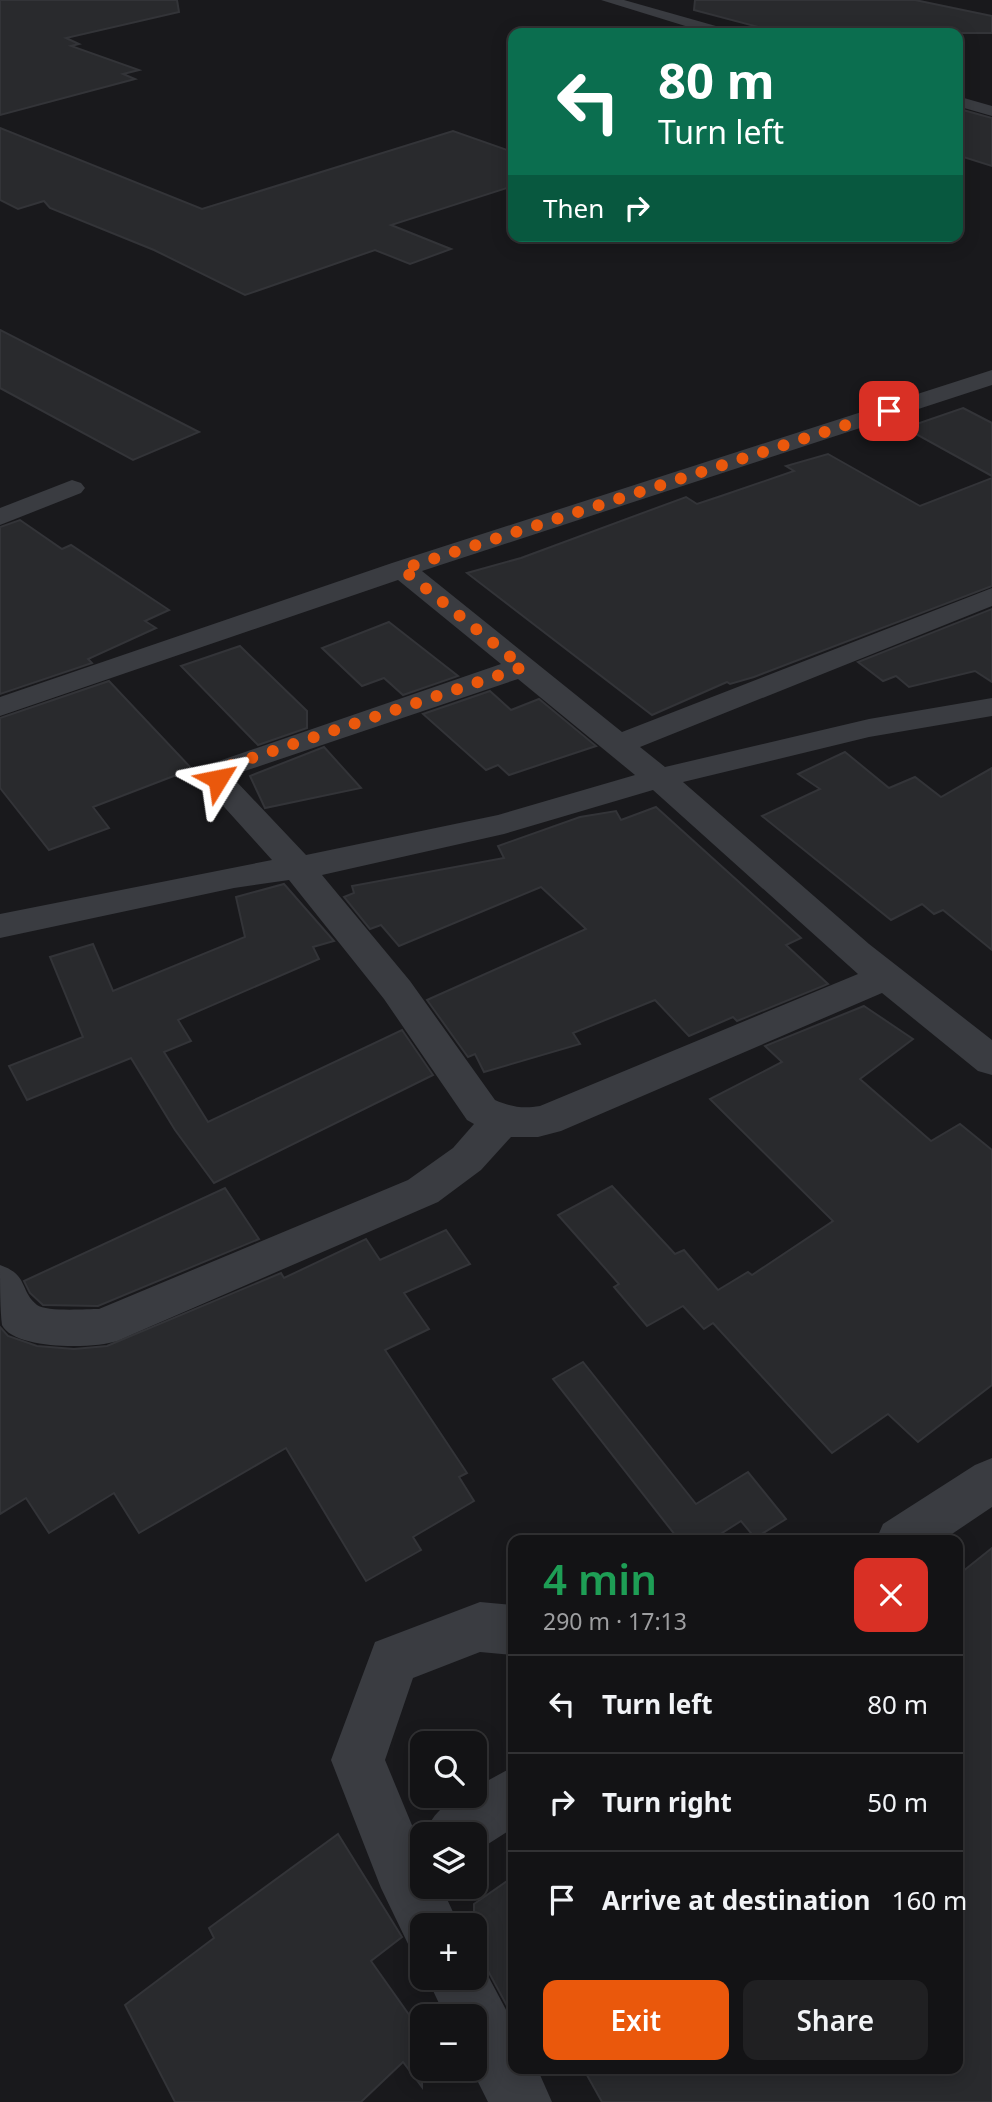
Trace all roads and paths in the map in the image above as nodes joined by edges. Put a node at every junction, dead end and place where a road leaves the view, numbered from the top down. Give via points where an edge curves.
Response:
1 (608, 0) edge
2 (706, 28) edge
3 (963, 103) edge
4 (992, 111) edge
5 (992, 377) edge
6 (72, 488) dead end
7 (0, 517) edge
8 (402, 569) junction
9 (992, 596) edge
10 (523, 667) junction
11 (0, 707) edge
12 (992, 707) edge
13 (618, 745) junction
14 (659, 778) junction
15 (298, 868) junction
16 (0, 926) edge
17 (888, 977) junction
18 (992, 1061) edge
19 (501, 1121) junction
20 (0, 1283) edge
21 (992, 1480) edge
22 (909, 1535) edge
23 (508, 1630) edge
24 (508, 1798) edge
25 (471, 1822) edge
26 (410, 1860) edge
27 (463, 1990) edge
28 (521, 2102) edge

1 - 2 street
3 - 4 street
5 - 8 street
6 - 7 street
8 - 10 street
8 - 11 street
9 - 13 street
10 - 13 street
10 - 15 street via 220,771 223,788
12 - 14 street via 869,727
13 - 14 street
14 - 15 street via 504,824
14 - 17 street
15 - 16 street
15 - 19 street via 397,990 481,1110
17 - 18 street
17 - 19 street via 547,1120 525,1125
19 - 20 street via 467,1159 423,1191 102,1328 45,1327 21,1318
21 - 22 street
23 - 26 street via 480,1627 393,1660 358,1760
24 - 25 street
27 - 28 street

